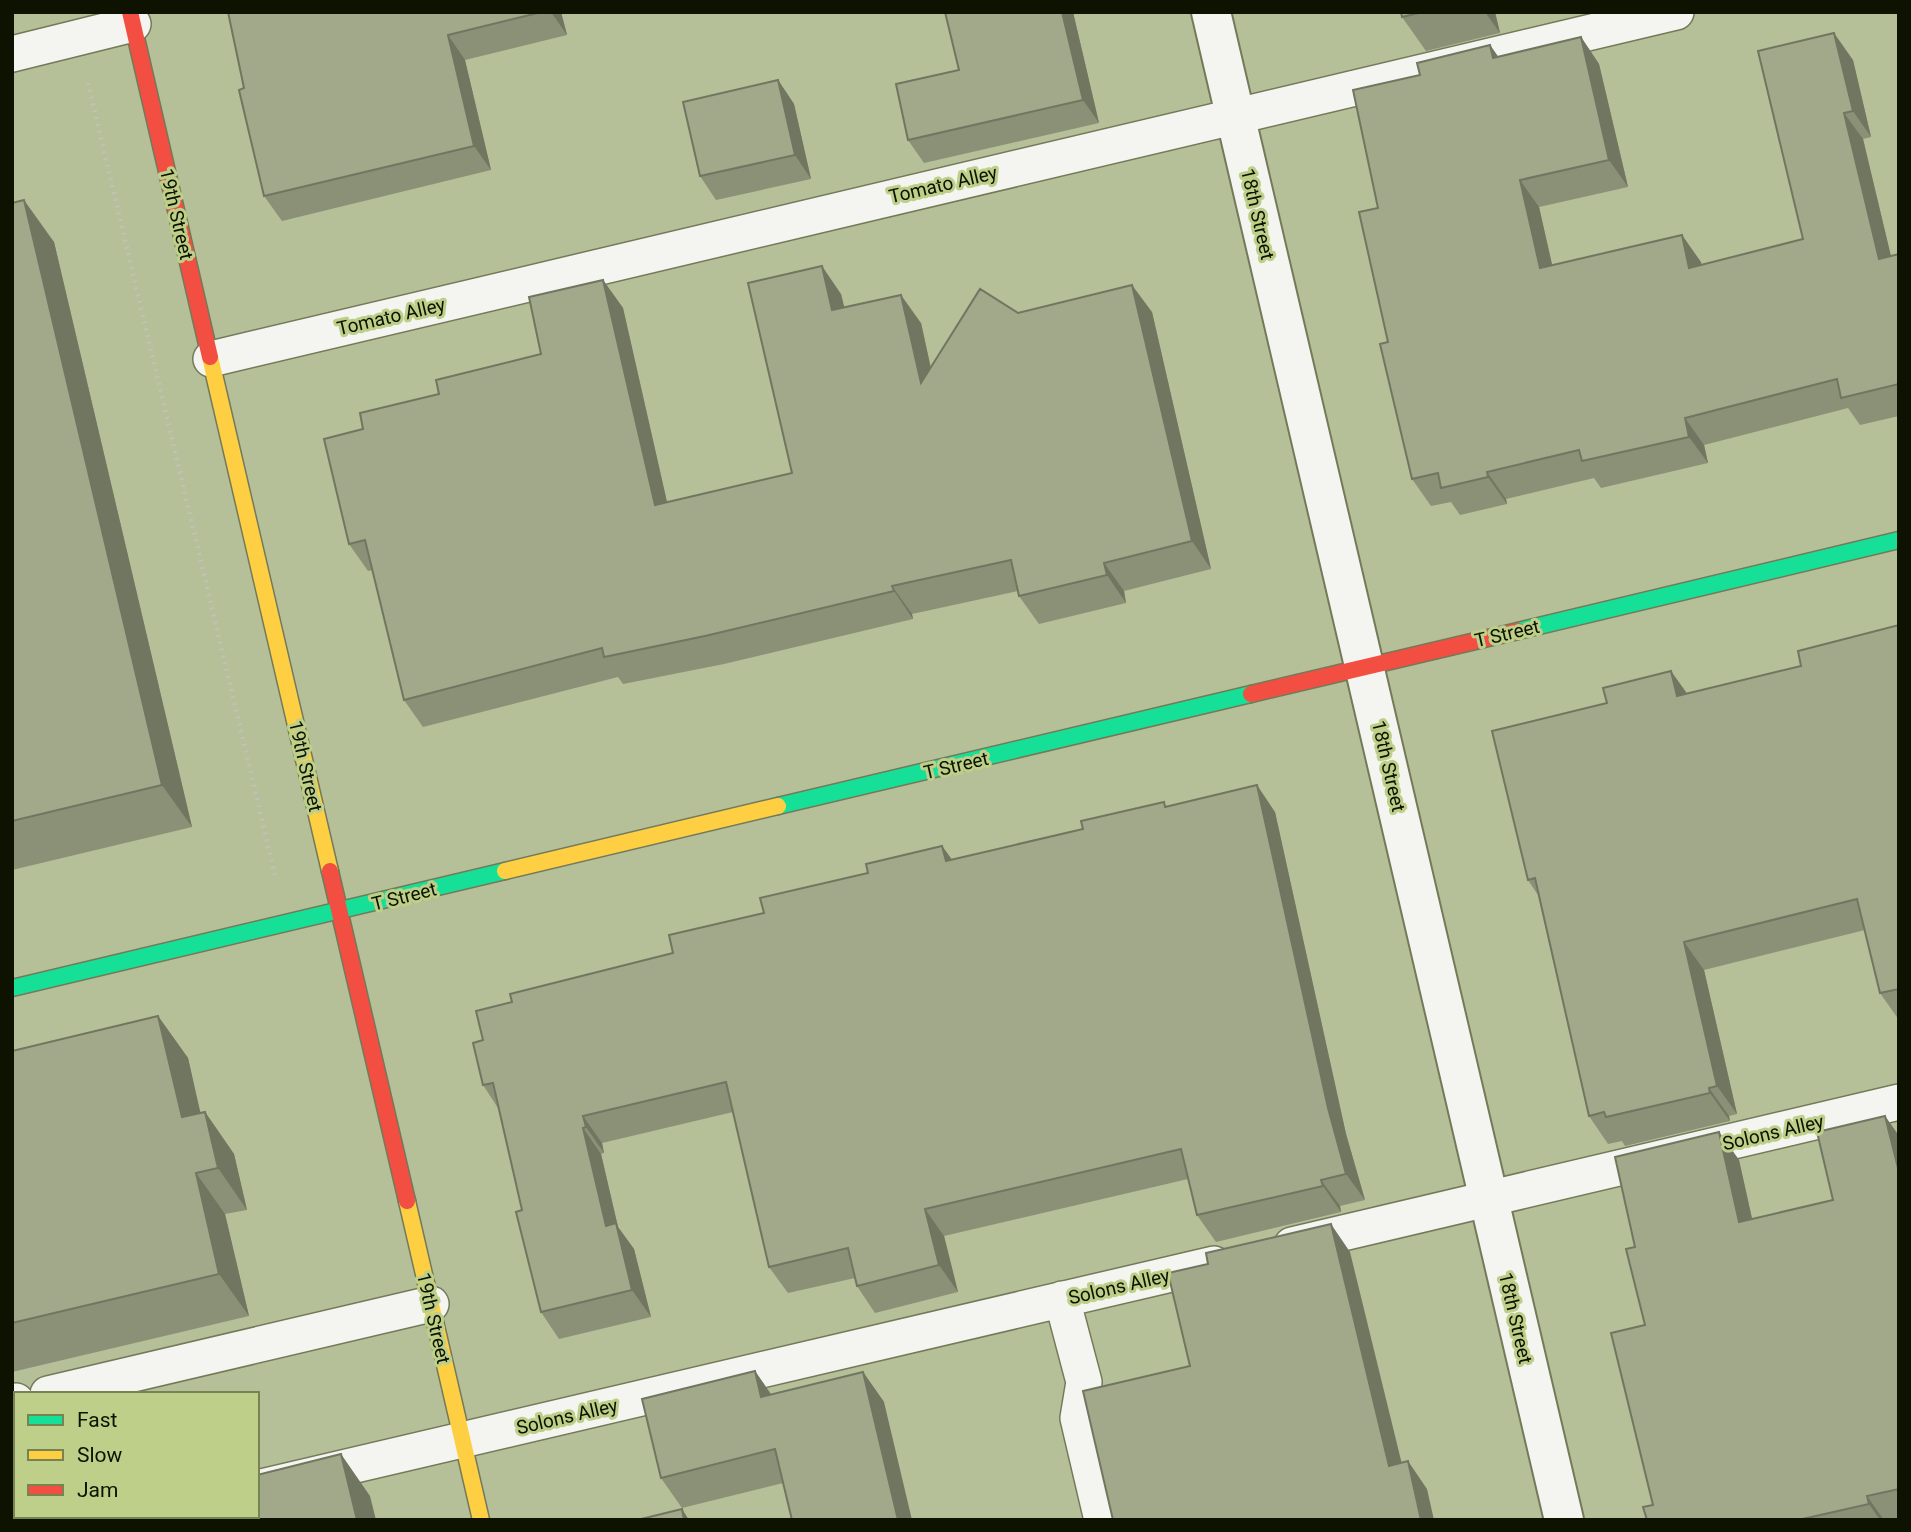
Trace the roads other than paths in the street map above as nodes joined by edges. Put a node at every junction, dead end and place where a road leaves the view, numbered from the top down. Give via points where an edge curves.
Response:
1 (1211, 12) edge
2 (1676, 12) edge
3 (131, 18) edge
4 (12, 54) edge
5 (1235, 114) junction
6 (211, 359) junction
7 (1899, 540) edge
8 (1364, 667) junction
9 (341, 911) junction
10 (12, 988) edge
11 (1899, 1102) edge
12 (1488, 1199) junction
13 (1062, 1299) junction
14 (431, 1304) junction
15 (57, 1392) edge
16 (462, 1441) junction
17 (259, 1489) edge
18 (481, 1520) edge
19 (1102, 1520) edge
20 (1564, 1520) edge

1 - 5 street, 18th Street
2 - 5 lane, Tomato Alley
3 - 4 lane via 78,38
3 - 6 street, 19th Street
5 - 6 lane, Tomato Alley
5 - 8 street, 18th Street
6 - 9 street, 19th Street
7 - 8 street, T Street
8 - 9 street, T Street
8 - 12 street, 18th Street
9 - 10 street, T Street
9 - 14 street, 19th Street
11 - 12 lane, Solons Alley
12 - 13 lane, Solons Alley
12 - 20 street, 18th Street
13 - 16 lane, Solons Alley
13 - 19 lane via 1084,1382 1078,1418
14 - 15 lane
14 - 16 street, 19th Street
16 - 17 lane, Solons Alley
16 - 18 street, 19th Street

